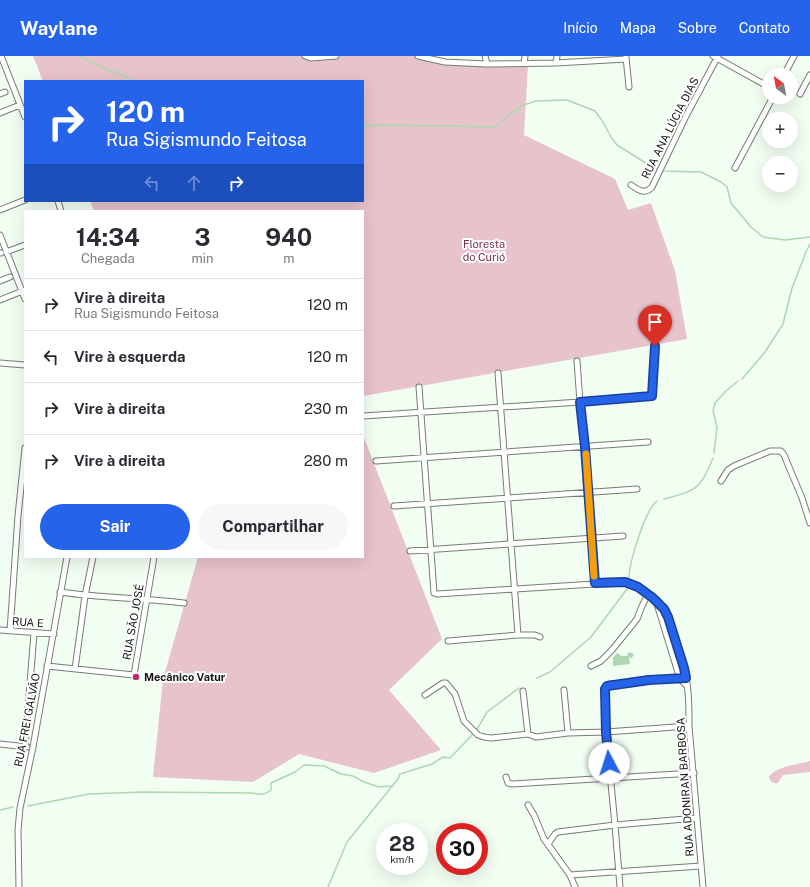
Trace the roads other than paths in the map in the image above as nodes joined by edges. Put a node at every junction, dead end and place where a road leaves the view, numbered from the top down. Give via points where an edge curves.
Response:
1 (1, 56) edge
2 (305, 56) edge
3 (336, 56) edge
4 (418, 56) edge
5 (485, 56) edge
6 (525, 56) edge
7 (557, 56) edge
8 (794, 56) edge
9 (626, 57) edge
10 (716, 57) edge
11 (592, 58) edge
12 (487, 64) junction
13 (524, 64) junction
14 (556, 64) junction
15 (788, 68) edge
16 (810, 75) edge
17 (762, 83) edge
18 (629, 87) dead end
19 (800, 94) dead end
20 (769, 104) edge
21 (20, 105) junction
22 (0, 113) edge
23 (24, 115) edge
24 (735, 168) dead end
25 (631, 185) dead end
26 (24, 200) edge
27 (0, 210) edge
28 (0, 235) edge
29 (24, 244) edge
30 (2, 252) edge
31 (10, 277) dead end
32 (0, 281) edge
33 (23, 291) edge
34 (0, 300) edge
35 (655, 346) dead end
36 (577, 361) dead end
37 (0, 363) edge
38 (24, 365) edge
39 (498, 373) dead end
40 (419, 387) dead end
41 (580, 402) junction
42 (500, 407) junction
43 (421, 412) junction
44 (364, 416) edge
45 (648, 442) dead end
46 (585, 447) junction
47 (504, 452) junction
48 (24, 458) edge
49 (424, 458) junction
50 (376, 461) dead end
51 (721, 481) dead end
52 (636, 489) dead end
53 (588, 492) junction
54 (507, 498) junction
55 (427, 504) junction
56 (394, 506) dead end
57 (18, 516) junction
58 (24, 517) edge
59 (810, 523) edge
60 (623, 536) dead end
61 (592, 538) junction
62 (511, 544) junction
63 (430, 550) junction
64 (410, 551) dead end
65 (67, 558) edge
66 (93, 558) edge
67 (154, 558) edge
68 (595, 583) junction
69 (515, 590) junction
70 (60, 592) junction
71 (648, 594) junction
72 (85, 596) junction
73 (148, 599) junction
74 (184, 603) dead end
75 (657, 603) junction
76 (0, 630) edge
77 (10, 631) junction
78 (34, 632) junction
79 (54, 634) junction
80 (518, 635) junction
81 (540, 637) dead end
82 (448, 641) dead end
83 (47, 666) junction
84 (591, 666) dead end
85 (75, 668) junction
86 (686, 678) junction
87 (680, 679) junction
88 (687, 686) junction
89 (564, 690) dead end
90 (523, 691) dead end
91 (425, 695) dead end
92 (689, 726) junction
93 (606, 732) junction
94 (568, 733) junction
95 (528, 734) junction
96 (0, 744) edge
97 (25, 746) junction
98 (33, 747) junction
99 (694, 773) junction
100 (506, 777) dead end
101 (610, 779) junction
102 (528, 805) dead end
103 (697, 818) junction
104 (616, 825) junction
105 (548, 844) junction
106 (701, 866) junction
107 (619, 872) junction
108 (570, 875) junction
109 (19, 887) edge
110 (575, 887) edge
111 (620, 887) edge
112 (703, 887) edge

1 - 21 street
2 - 3 street
4 - 12 street via 445,62
5 - 12 street
6 - 13 street
7 - 14 street
8 - 15 street
9 - 11 street
9 - 18 street
10 - 17 street
10 - 25 street, RUA ANA LÚCIA DIAS via 652,187 642,192
11 - 14 street
12 - 13 street
13 - 14 street
16 - 19 street
20 - 24 street
21 - 22 street
21 - 23 street
26 - 27 street
28 - 30 street
29 - 30 street
30 - 33 street
31 - 32 street
33 - 34 street
35 - 41 street via 652,396
36 - 41 street
37 - 38 street
39 - 42 street
40 - 43 street
41 - 42 street
41 - 46 street
42 - 43 street
42 - 47 street
43 - 44 street
43 - 49 street
45 - 46 street
46 - 47 street
46 - 53 street
47 - 49 street
47 - 54 street
48 - 57 street
49 - 50 street
49 - 55 street
51 - 59 street via 734,466 770,451 780,451 802,498
52 - 53 street
53 - 54 street
53 - 61 street
54 - 55 street
54 - 62 street
55 - 56 street
55 - 63 street
57 - 58 street
57 - 77 street
60 - 61 street
61 - 62 street
61 - 68 street
62 - 63 street
62 - 69 street
63 - 64 street
63 - 69 street, RUA ADONIRAN BARBOSA via 435,594
65 - 70 street, RUA FREI GALVÃO
66 - 72 street
67 - 73 street, RUA SÃO JOSÉ
68 - 69 street, RUA ADONIRAN BARBOSA
68 - 71 street, RUA ADONIRAN BARBOSA via 630,583
69 - 80 street
70 - 72 street
70 - 79 street, RUA FREI GALVÃO
71 - 75 street, RUA ADONIRAN BARBOSA
71 - 84 street via 637,619 612,650 601,661
72 - 73 street
72 - 85 street
73 - 74 street
73 - 85 street, RUA SÃO JOSÉ via 134,675
75 - 86 street, RUA ADONIRAN BARBOSA via 668,617
75 - 87 street
76 - 77 street, RUA E
77 - 78 street, RUA E
78 - 79 street, RUA E
78 - 97 street
79 - 83 street, RUA FREI GALVÃO
80 - 81 street
80 - 82 street
83 - 85 street, RUA SÃO JOSÉ
83 - 98 street, RUA FREI GALVÃO
86 - 87 street
86 - 88 street, RUA ADONIRAN BARBOSA
87 - 88 street
87 - 93 street via 607,686
88 - 92 street, RUA ADONIRAN BARBOSA
89 - 94 street
90 - 95 street
91 - 95 street via 446,683 454,691 464,721 481,737
92 - 93 street
92 - 99 street, RUA ADONIRAN BARBOSA
93 - 94 street
93 - 101 street
94 - 95 street via 536,736
96 - 97 street
97 - 98 street
98 - 109 street, RUA FREI GALVÃO via 20,808
99 - 101 street
99 - 103 street, RUA ADONIRAN BARBOSA
100 - 101 street via 508,783 512,784
101 - 104 street
102 - 105 street
103 - 104 street
103 - 106 street, RUA ADONIRAN BARBOSA
104 - 105 street via 558,832
104 - 107 street
105 - 108 street
106 - 107 street
106 - 112 street, RUA ADONIRAN BARBOSA
107 - 108 street
107 - 111 street
108 - 110 street

